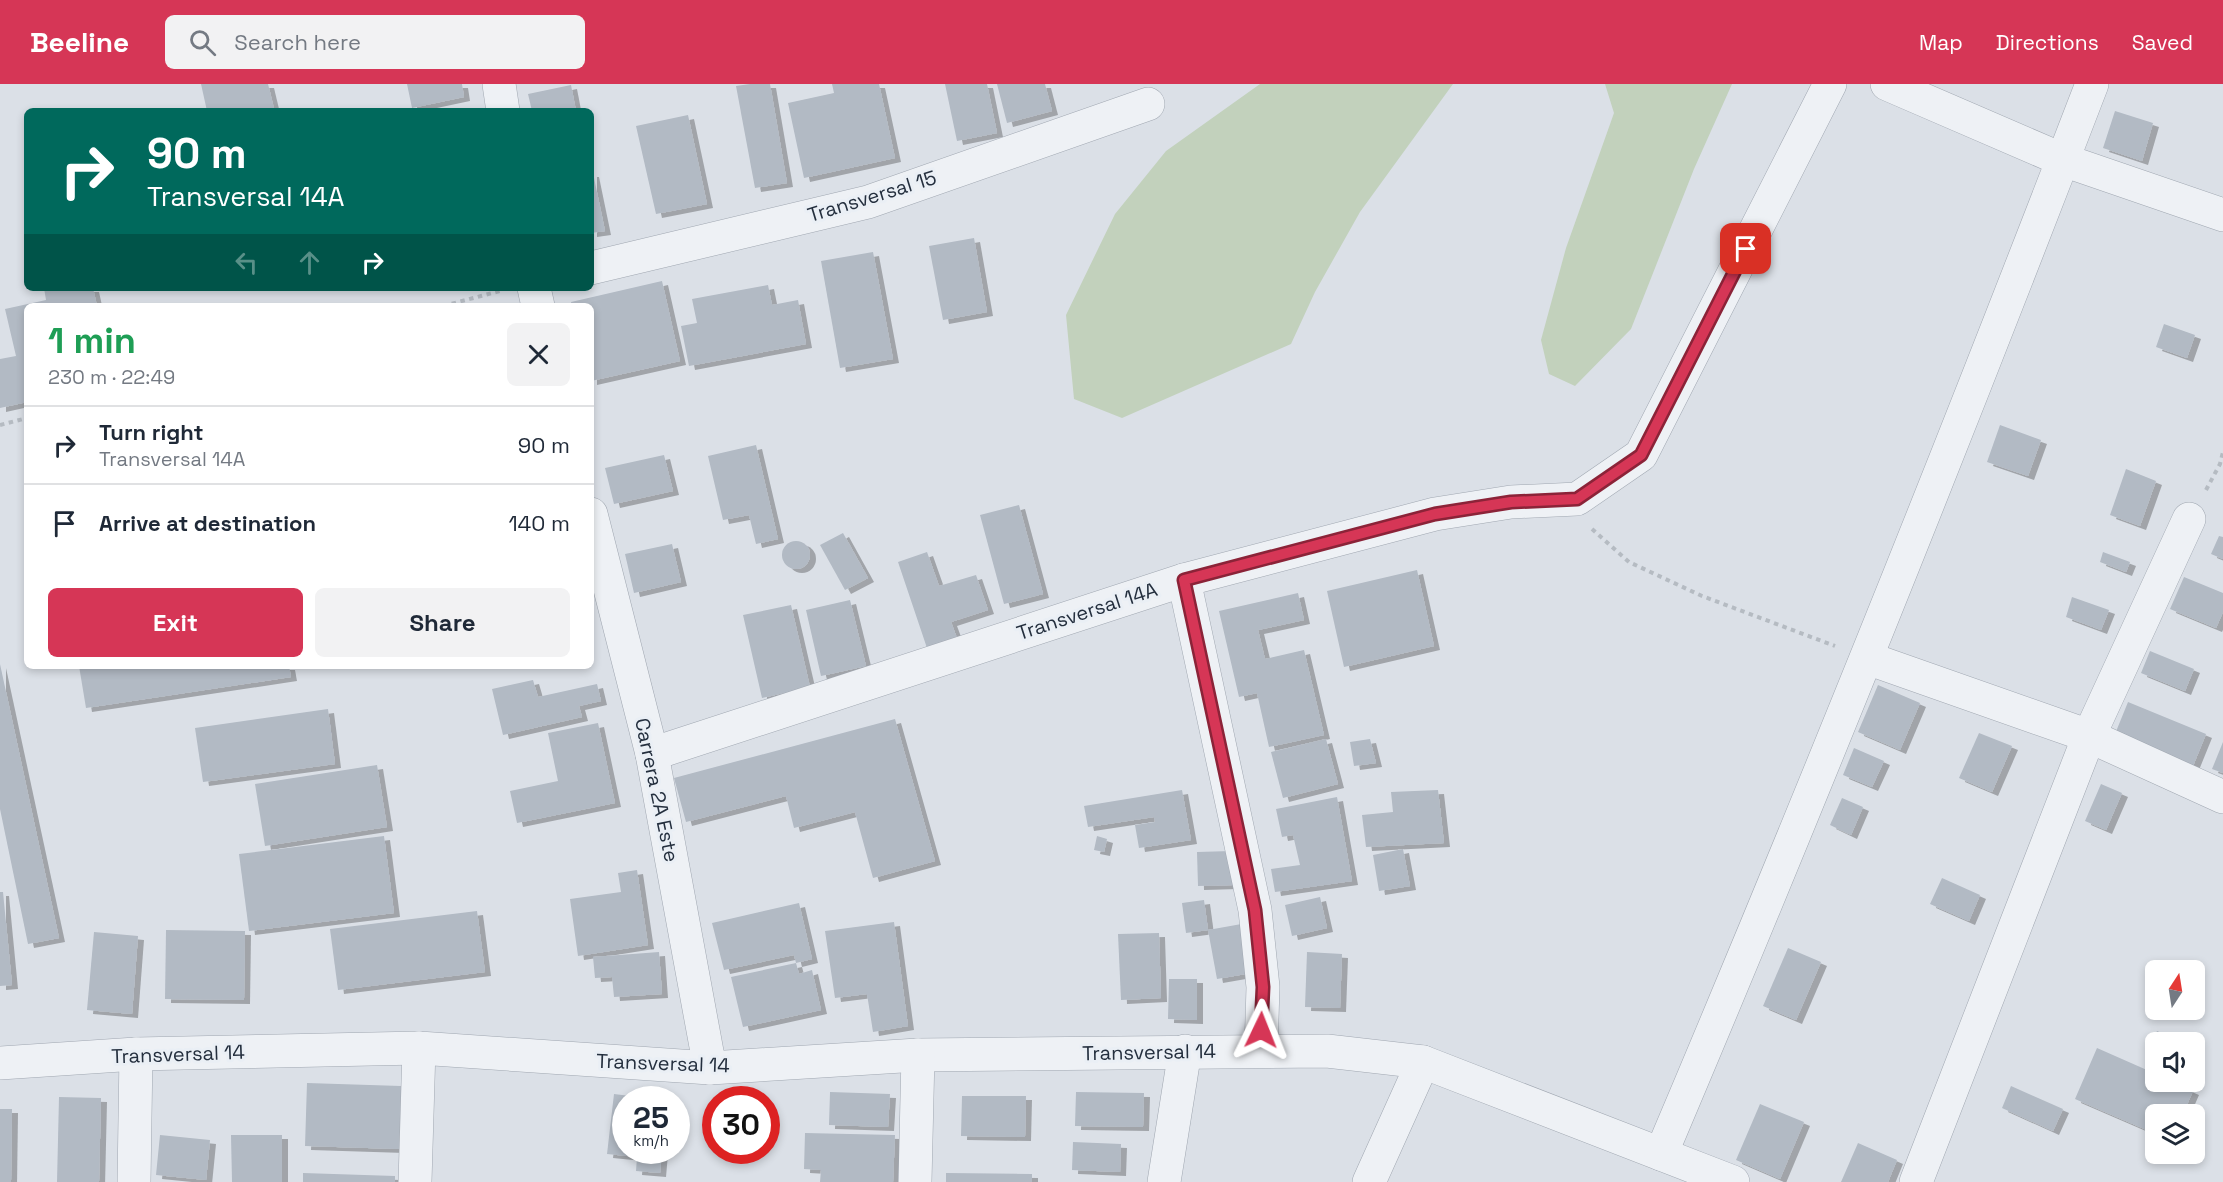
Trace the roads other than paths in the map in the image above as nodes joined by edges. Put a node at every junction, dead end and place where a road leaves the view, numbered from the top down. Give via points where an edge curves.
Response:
1 (498, 84) edge
2 (1830, 84) edge
3 (1887, 84) edge
4 (2092, 84) edge
5 (1148, 104) dead end
6 (502, 108) edge
7 (2063, 160) junction
8 (2223, 215) edge
9 (594, 267) edge
10 (2189, 519) road end
11 (594, 526) edge
12 (1184, 580) junction
13 (1867, 658) junction
14 (2089, 736) junction
15 (652, 754) junction
16 (2223, 797) edge
17 (418, 1048) junction
18 (1185, 1051) junction
19 (1261, 1051) junction
20 (136, 1054) junction
21 (918, 1055) junction
22 (1423, 1062) junction
23 (0, 1064) edge
24 (710, 1068) junction
25 (1661, 1154) junction
26 (134, 1182) edge
27 (415, 1182) edge
28 (915, 1182) edge
29 (1164, 1182) edge
30 (1370, 1182) edge
31 (1733, 1182) edge
32 (1916, 1182) edge

1 - 6 street
2 - 12 street, Transversal 14A via 1641,455 1577,499 1511,502 1435,514
3 - 7 street
4 - 7 street
5 - 9 street, Transversal 15 via 868,202
7 - 8 street
7 - 13 street
10 - 14 street
11 - 15 street, Carrera 2A Este
12 - 15 street, Transversal 14A
12 - 19 street via 1255,910 1263,987
13 - 14 street
13 - 25 street
14 - 16 street
14 - 32 street
15 - 24 street, Carrera 2A Este
17 - 20 street, Transversal 14
17 - 24 street, Transversal 14
17 - 27 street
18 - 19 street, Transversal 14
18 - 21 street, Transversal 14
18 - 29 street
19 - 22 street, Transversal 14 via 1327,1051
20 - 23 street, Transversal 14
20 - 26 street
21 - 24 street, Transversal 14
21 - 28 street
22 - 25 street, Transversal 14
22 - 30 street
25 - 31 street, Transversal 14

